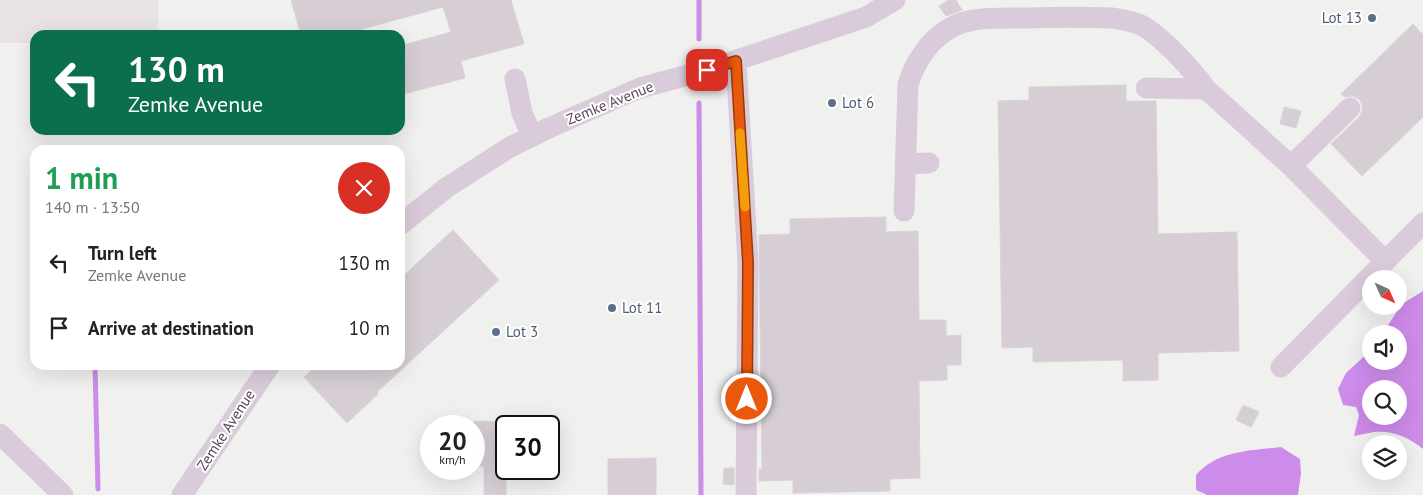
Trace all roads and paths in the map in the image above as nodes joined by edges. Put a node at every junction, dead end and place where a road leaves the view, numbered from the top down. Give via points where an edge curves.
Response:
1 (895, 0) edge
2 (1060, 9) edge
3 (736, 61) junction
4 (515, 79) dead end
5 (1146, 88) dead end
6 (1206, 89) junction
7 (1350, 108) dead end
8 (532, 136) junction
9 (905, 164) junction
10 (929, 164) dead end
11 (1291, 166) junction
12 (904, 211) dead end
13 (405, 221) edge
14 (1423, 223) edge
15 (1385, 261) junction
16 (1281, 367) dead end
17 (267, 370) edge
18 (0, 434) edge
19 (63, 495) edge
20 (182, 495) edge
21 (746, 495) edge

1 - 3 street, Zemke Avenue via 866,17
2 - 6 street via 1142,26 1195,73
2 - 9 street via 975,19 949,29 932,42 920,56 908,84
3 - 8 street, Zemke Avenue via 640,88
3 - 21 street via 748,263
4 - 8 street via 522,113
5 - 6 street
6 - 11 street
7 - 11 street
8 - 13 street, Zemke Avenue via 446,188
9 - 10 street
9 - 12 street
11 - 15 street
14 - 15 street
15 - 16 street
17 - 20 street, Zemke Avenue
18 - 19 street

